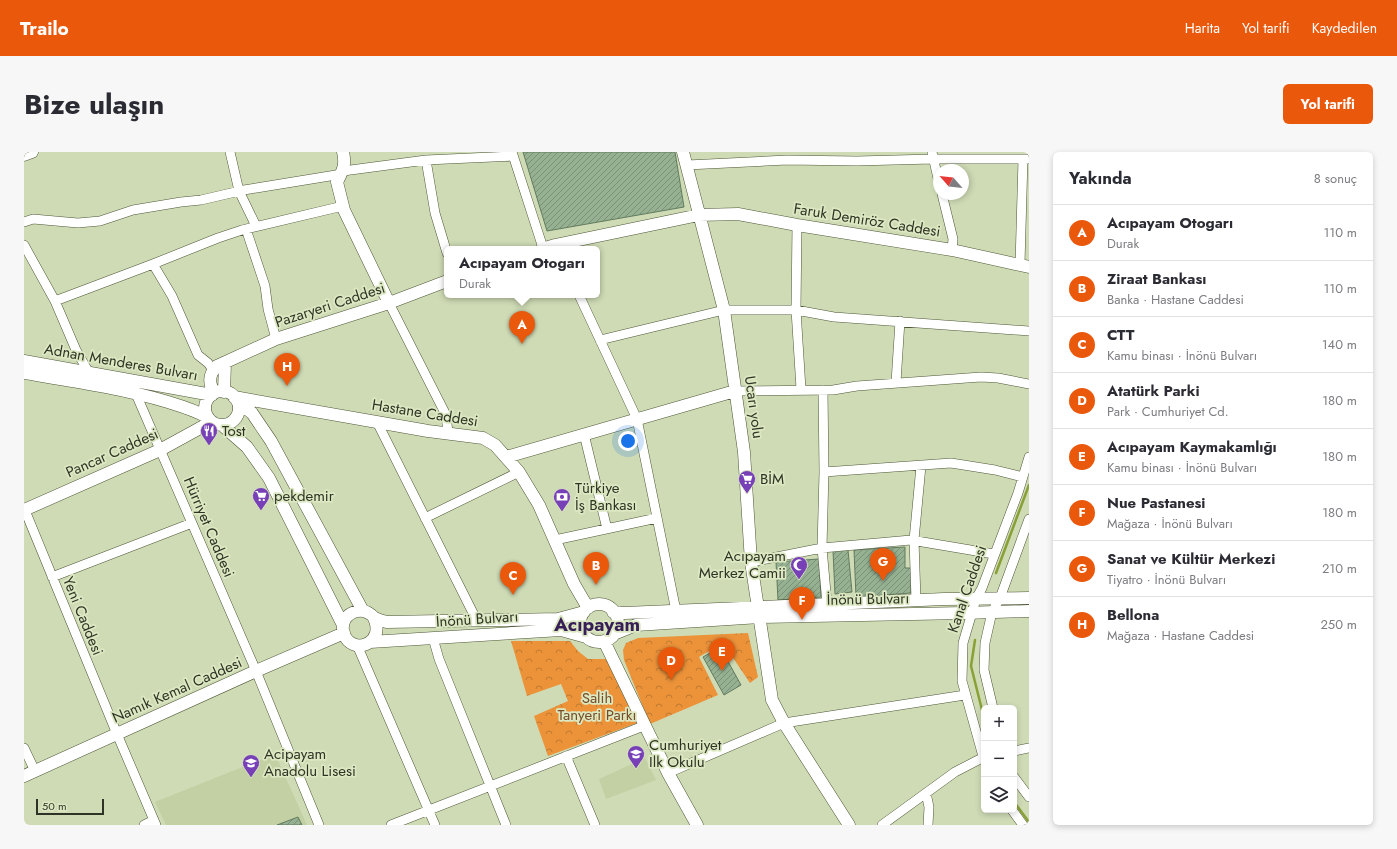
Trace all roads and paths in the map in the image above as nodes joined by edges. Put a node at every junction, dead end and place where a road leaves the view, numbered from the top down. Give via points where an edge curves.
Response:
1 (32, 152) edge
2 (230, 152) edge
3 (343, 152) edge
4 (683, 152) edge
5 (512, 154) edge
6 (24, 155) edge
7 (933, 155) edge
8 (1026, 159) edge
9 (426, 160) junction
10 (687, 165) junction
11 (342, 172) junction
12 (239, 191) junction
13 (943, 200) edge
14 (343, 206) junction
15 (699, 215) junction
16 (24, 222) edge
17 (797, 225) junction
18 (256, 226) junction
19 (246, 229) junction
20 (24, 245) edge
21 (445, 246) edge
22 (541, 246) edge
23 (560, 246) edge
24 (952, 250) junction
25 (153, 264) junction
26 (1025, 266) edge
27 (444, 281) edge
28 (580, 298) edge
29 (55, 301) junction
30 (389, 303) junction
31 (724, 310) junction
32 (796, 310) junction
33 (900, 321) junction
34 (1029, 331) edge
35 (276, 339) junction
36 (600, 340) junction
37 (24, 361) edge
38 (225, 363) junction
39 (213, 370) junction
40 (24, 373) edge
41 (89, 373) junction
42 (896, 382) junction
43 (1029, 384) edge
44 (801, 389) junction
45 (823, 390) junction
46 (735, 391) junction
47 (136, 394) junction
48 (224, 396) junction
49 (637, 419) junction
50 (214, 421) junction
51 (377, 422) junction
52 (448, 433) junction
53 (584, 434) junction
54 (160, 450) junction
55 (506, 457) junction
56 (1029, 457) edge
57 (921, 466) junction
58 (519, 472) junction
59 (824, 472) junction
60 (1023, 477) junction
61 (24, 509) edge
62 (425, 518) junction
63 (657, 518) junction
64 (1029, 519) edge
65 (192, 523) junction
66 (607, 529) junction
67 (555, 540) junction
68 (914, 540) junction
69 (822, 548) junction
70 (994, 554) junction
71 (751, 562) junction
72 (52, 577) junction
73 (1000, 598) junction
74 (1029, 598) edge
75 (976, 599) junction
76 (916, 600) junction
77 (827, 604) junction
78 (586, 610) junction
79 (363, 611) junction
80 (676, 611) junction
81 (1029, 611) edge
82 (613, 612) junction
83 (759, 612) junction
84 (992, 612) junction
85 (972, 613) junction
86 (374, 618) junction
87 (477, 621) junction
88 (343, 629) junction
89 (614, 634) junction
90 (586, 637) junction
91 (433, 638) junction
92 (604, 641) junction
93 (370, 642) junction
94 (357, 645) junction
95 (256, 671) junction
96 (965, 695) junction
97 (992, 705) edge
98 (784, 723) junction
99 (646, 725) junction
100 (117, 734) junction
101 (24, 748) edge
102 (981, 748) edge
103 (1029, 748) edge
104 (1017, 750) edge
105 (566, 756) junction
106 (981, 759) edge
107 (668, 773) junction
108 (29, 774) edge
109 (1017, 781) edge
110 (490, 786) junction
111 (926, 793) junction
112 (1029, 797) edge
113 (430, 810) junction
114 (1014, 813) edge
115 (155, 822) edge
116 (144, 825) edge
117 (318, 825) edge
118 (391, 825) edge
119 (435, 825) edge
120 (506, 825) edge
121 (595, 825) edge
122 (698, 825) edge
123 (849, 825) edge
124 (882, 825) edge
125 (928, 825) edge
126 (1023, 825) edge

1 - 6 street
2 - 12 street
3 - 11 street via 345,161
4 - 10 street, Ucarı yolu
5 - 9 street
5 - 22 street
7 - 8 street
7 - 10 street via 857,161 786,160
8 - 26 street
9 - 11 street
9 - 21 street via 435,213
10 - 15 street, Ucarı yolu
11 - 12 street
11 - 14 street via 338,182
12 - 16 street via 202,200 133,210 100,221 78,223 33,219
12 - 18 street
13 - 24 street via 953,239
14 - 18 street
14 - 30 street
15 - 17 street, Faruk Demiröz Caddesi via 738,214
15 - 23 street
15 - 31 street, Ucarı yolu
17 - 24 street, Faruk Demiröz Caddesi
17 - 32 street
18 - 19 street
19 - 25 street
19 - 35 street via 265,286
20 - 29 street
24 - 26 street, Faruk Demiröz Caddesi
25 - 29 street
25 - 39 street via 172,296 198,355
27 - 30 street, Pazaryeri Caddesi
28 - 36 street
29 - 41 street
30 - 35 street, Pazaryeri Caddesi
30 - 52 street via 446,415
31 - 32 street
31 - 36 street
31 - 46 street, Ucarı yolu
32 - 33 street via 834,317
32 - 44 street
33 - 34 street
33 - 42 street
35 - 38 street, Pazaryeri Caddesi
36 - 49 street
37 - 41 street, Adnan Menderes Bulvarı
38 - 39 street, Pazaryeri Caddesi
38 - 48 street
39 - 48 street via 210,380
40 - 47 street, Adnan Menderes Bulvarı
41 - 48 street, Adnan Menderes Bulvarı
42 - 43 street via 981,377
42 - 45 street
44 - 45 street
44 - 46 street
45 - 59 street
46 - 49 street
46 - 71 street, Ucarı yolu via 744,452
47 - 50 street, Adnan Menderes Bulvarı via 199,412
47 - 54 street, Hürriyet Caddesi
48 - 50 street via 207,401 205,412
48 - 50 street via 238,412 233,421
48 - 51 street, Hastane Caddesi
48 - 79 street via 252,414 271,441
49 - 53 street
49 - 63 street
50 - 54 street, Pancar Caddesi
50 - 88 street, Adnan Menderes Bulvarı via 247,447 269,478
51 - 52 street, Hastane Caddesi
51 - 62 street
52 - 55 street, Hastane Caddesi via 483,438 495,445
53 - 55 street
53 - 66 street
54 - 61 street, Pancar Caddesi
54 - 65 street, Hürriyet Caddesi
55 - 58 street, Hastane Caddesi
56 - 60 street, Kanal Caddesi
57 - 59 street
57 - 60 street via 951,463
57 - 68 street
58 - 62 street
58 - 67 street, Hastane Caddesi via 539,505
59 - 69 street
60 - 70 street, Kanal Caddesi
61 - 72 street, Yeni Caddesi
62 - 87 street
63 - 66 street
63 - 80 street
64 - 73 street
65 - 72 street
65 - 95 street, Hürriyet Caddesi
66 - 67 street
67 - 78 street, Hastane Caddesi
68 - 69 street
68 - 70 street
68 - 76 street
69 - 71 street
69 - 77 street
70 - 75 street, Kanal Caddesi
71 - 83 street, Ucarı yolu
72 - 100 street, Yeni Caddesi
73 - 74 street, İnönü Bulvarı
73 - 75 street, İnönü Bulvarı
73 - 84 street
75 - 76 street, İnönü Bulvarı
75 - 85 street, Kanal Caddesi
76 - 77 street, İnönü Bulvarı
77 - 83 street, İnönü Bulvarı
78 - 82 street via 593,605 604,605
78 - 87 street, İnönü Bulvarı via 558,619
78 - 90 street via 581,617 580,628
79 - 86 street
79 - 88 street via 350,614 345,619
80 - 82 street, İnönü Bulvarı
80 - 83 street, İnönü Bulvarı
81 - 84 street, İnönü Bulvarı
82 - 89 street via 617,622
83 - 85 street, İnönü Bulvarı
83 - 89 street, İnönü Bulvarı via 636,625
83 - 98 street, Ucarı yolu via 772,700
84 - 85 street, İnönü Bulvarı
84 - 97 street via 985,643 984,670
85 - 96 street, Kanal Caddesi via 963,643 962,681
86 - 87 street, İnönü Bulvarı via 386,622
86 - 93 street via 378,631
88 - 94 street via 346,638
88 - 95 street, Namık Kemal Caddesi
89 - 92 street
90 - 91 street, İnönü Bulvarı via 562,630
90 - 92 street via 591,641
91 - 93 street, İnönü Bulvarı
91 - 110 street via 439,660
92 - 99 street
93 - 94 street
94 - 113 street
95 - 100 street, Namık Kemal Caddesi
95 - 117 street, Hürriyet Caddesi
96 - 98 street
96 - 102 street, Kanal Caddesi
98 - 107 street
98 - 123 street, Ucarı yolu
99 - 105 street
99 - 107 street
100 - 108 street, Namık Kemal Caddesi
100 - 115 street, Yeni Caddesi
101 - 108 street
103 - 104 street
105 - 110 street
105 - 121 street
106 - 111 street via 955,772
107 - 122 street
109 - 112 street
110 - 113 street
110 - 120 street
111 - 124 street
111 - 125 street via 929,807
113 - 118 street
113 - 119 street
114 - 126 street
115 - 116 street

